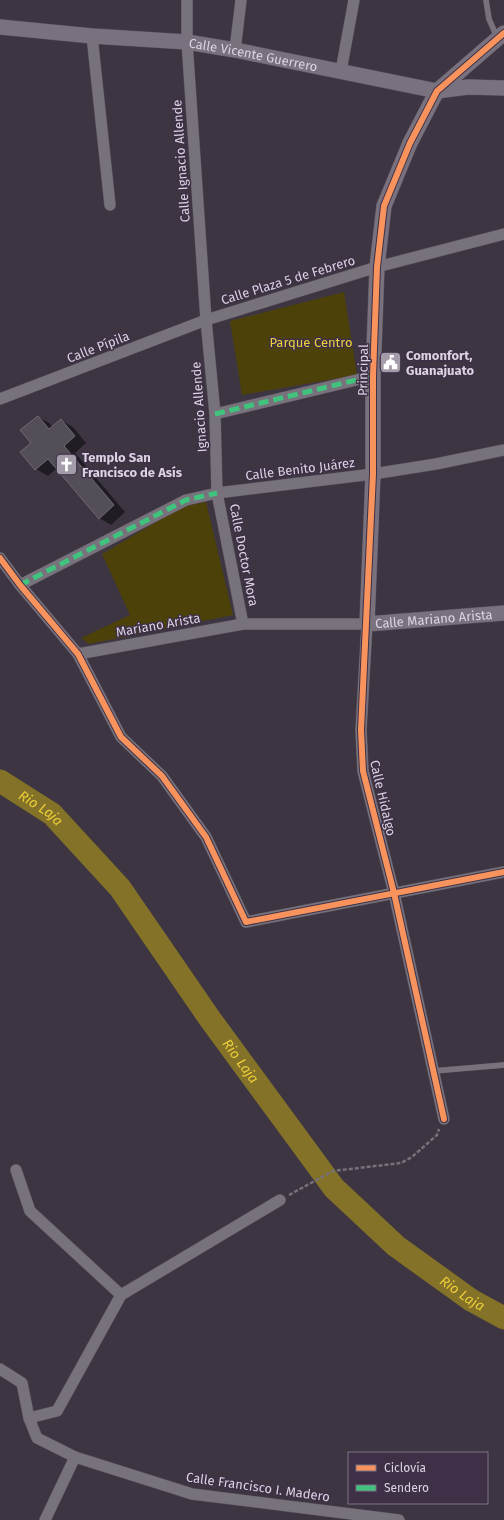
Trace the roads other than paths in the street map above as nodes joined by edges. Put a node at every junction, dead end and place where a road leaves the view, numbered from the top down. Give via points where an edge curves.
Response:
1 (187, 0) edge
2 (241, 0) edge
3 (354, 0) edge
4 (486, 0) edge
5 (0, 27) edge
6 (92, 36) junction
7 (501, 36) edge
8 (187, 42) junction
9 (235, 50) junction
10 (341, 71) junction
11 (504, 88) edge
12 (437, 91) junction
13 (110, 204) dead end
14 (504, 234) edge
15 (378, 267) junction
16 (206, 320) junction
17 (373, 376) junction
18 (0, 399) edge
19 (215, 414) junction
20 (504, 450) edge
21 (373, 474) junction
22 (217, 492) junction
23 (0, 558) edge
24 (20, 585) junction
25 (504, 613) edge
26 (243, 624) junction
27 (367, 624) junction
28 (78, 654) junction
29 (504, 872) edge
30 (394, 893) junction
31 (504, 1065) edge
32 (433, 1071) junction
33 (444, 1119) road end
34 (16, 1170) dead end
35 (280, 1200) road end
36 (121, 1295) junction
37 (0, 1368) edge
38 (29, 1418) junction
39 (75, 1457) junction
40 (45, 1520) edge
41 (399, 1520) edge

1 - 8 street, Calle Ignacio Allende
2 - 9 street
3 - 10 street
4 - 7 lane via 490,19
5 - 6 street, Calle Vicente Guerrero
6 - 8 street, Calle Vicente Guerrero
6 - 13 street
7 - 12 street
8 - 9 street, Calle Vicente Guerrero
8 - 16 street, Calle Ignacio Allende
9 - 10 street, Calle Vicente Guerrero
10 - 12 street, Calle Vicente Guerrero
11 - 12 street, Calle Vicente Guerrero via 468,87
12 - 15 street, Principal via 410,143 384,206
14 - 15 street, Calle Plaza 5 de Febrero
15 - 16 street, Calle Plaza 5 de Febrero
15 - 17 street, Principal
16 - 18 street, Calle Pípila
16 - 19 street, Ignacio Allende
17 - 19 street
17 - 21 street, Principal
19 - 22 street, Ignacio Allende
20 - 21 street, Calle Benito Juárez
21 - 22 street, Calle Benito Juárez
21 - 27 street, Calle Hidalgo
22 - 24 street, Calle Benito Juárez via 186,500
22 - 26 street, Calle Doctor Mora
23 - 24 street
24 - 28 street
25 - 27 street, Calle Mariano Arista
26 - 27 street, Calle Mariano Arista
26 - 28 street, Mariano Arista
27 - 30 street, Calle Hidalgo via 361,730 362,771
28 - 30 street via 121,737 162,776 206,837 246,922
29 - 30 street
30 - 32 street, Calle Hidalgo
31 - 32 lane
32 - 33 street, Calle Hidalgo
34 - 36 street via 30,1211
35 - 36 street
36 - 38 street via 57,1411
37 - 38 street, Calle Francisco I. Madero via 22,1383
38 - 39 street, Calle Francisco I. Madero via 37,1438
39 - 40 street
39 - 41 street, Calle Francisco I. Madero via 192,1494

